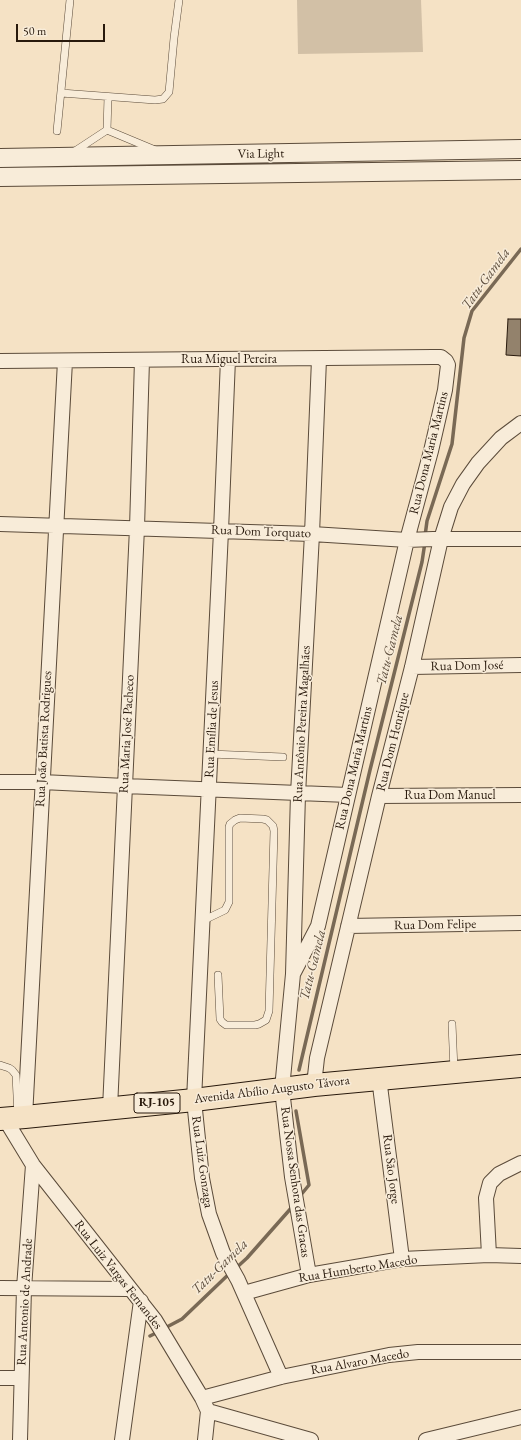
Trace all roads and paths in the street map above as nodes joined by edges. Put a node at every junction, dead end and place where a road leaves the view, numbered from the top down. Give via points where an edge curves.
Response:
1 (70, 0) edge
2 (179, 0) edge
3 (61, 93) junction
4 (108, 96) junction
5 (107, 130) junction
6 (57, 131) dead end
7 (521, 149) edge
8 (168, 155) junction
9 (65, 157) junction
10 (0, 158) edge
11 (521, 170) edge
12 (0, 177) edge
13 (228, 359) junction
14 (319, 359) junction
15 (142, 360) junction
16 (65, 361) junction
17 (0, 362) edge
18 (448, 370) joint
19 (521, 423) edge
20 (0, 524) edge
21 (56, 526) junction
22 (137, 528) junction
23 (221, 531) junction
24 (312, 534) junction
25 (437, 539) junction
26 (521, 539) edge
27 (412, 540) junction
28 (521, 665) edge
29 (412, 667) junction
30 (210, 754) junction
31 (283, 757) dead end
32 (0, 782) edge
33 (42, 782) junction
34 (125, 786) junction
35 (209, 790) junction
36 (298, 794) junction
37 (348, 795) junction
38 (521, 795) edge
39 (379, 796) junction
40 (202, 921) junction
41 (521, 923) edge
42 (348, 926) junction
43 (293, 974) junction
44 (218, 975) dead end
45 (452, 1024) dead end
46 (0, 1065) edge
47 (521, 1066) edge
48 (454, 1072) junction
49 (379, 1078) junction
50 (314, 1085) junction
51 (282, 1089) junction
52 (194, 1100) junction
53 (110, 1108) junction
54 (12, 1118) edge
55 (521, 1163) edge
56 (33, 1165) junction
57 (489, 1255) junction
58 (521, 1256) edge
59 (402, 1259) junction
60 (309, 1275) junction
61 (0, 1288) edge
62 (24, 1288) junction
63 (129, 1289) junction
64 (244, 1293) junction
65 (140, 1301) junction
66 (521, 1352) edge
67 (281, 1377) junction
68 (0, 1378) edge
69 (21, 1378) junction
70 (202, 1398) junction
71 (208, 1412) junction
72 (521, 1417) edge
73 (20, 1440) edge
74 (122, 1440) edge
75 (205, 1440) edge
76 (312, 1440) edge
77 (426, 1440) edge

1 - 3 lane
2 - 4 lane via 167,96 155,100
3 - 4 lane
3 - 6 lane
4 - 5 lane
5 - 8 lane
5 - 9 lane
7 - 8 street, Via Light
8 - 9 street, Via Light
9 - 10 street, Via Light
11 - 12 street, Via Light
13 - 14 street, Rua Miguel Pereira
13 - 15 street, Rua Miguel Pereira
13 - 23 street, Rua Emília de Jesus
14 - 18 street, Rua Miguel Pereira via 441,357 446,361
14 - 24 street, Rua Antônio Pereira Magalhães
15 - 16 street, Rua Miguel Pereira
15 - 22 street, Rua Maria José Pacheco
16 - 17 street, Rua Miguel Pereira
16 - 21 street, Rua João Batista Rodrigues
18 - 27 street, Rua Dona Maria Martins
19 - 25 street, Rua Dom Henrique via 501,438 478,463 463,484
20 - 21 street, Rua Dom Torquato
21 - 22 street, Rua Dom Torquato
21 - 33 street, Rua João Batista Rodrigues
22 - 23 street, Rua Dom Torquato
22 - 34 street, Rua Maria José Pacheco
23 - 24 street, Rua Dom Torquato
23 - 30 street, Rua Emília de Jesus
24 - 27 street, Rua Dom Torquato
24 - 36 street, Rua Antônio Pereira Magalhães
25 - 26 street, Rua Dom Torquato
25 - 27 street, Rua Dom Torquato
25 - 29 street, Rua Dom Henrique
27 - 37 street, Rua Dona Maria Martins
28 - 29 street, Rua Dom José
29 - 39 street, Rua Dom Henrique
30 - 31 lane
30 - 35 street, Rua Emília de Jesus
32 - 33 street
33 - 34 street
33 - 54 street, Rua João Batista Rodrigues
34 - 35 street
34 - 53 street, Rua Maria José Pacheco
35 - 36 street
35 - 40 street, Rua Emília de Jesus
36 - 37 street
36 - 43 street, Rua Antônio Pereira Magalhães
37 - 43 street, Rua Dona Maria Martins via 318,926
38 - 39 street, Rua Dom Manuel
39 - 42 street, Rua Dom Henrique
40 - 44 lane via 224,910 228,902 230,824 240,818 267,820 274,831 269,1011 266,1020 255,1025 226,1025 222,1022
40 - 52 street, Rua Emília de Jesus
41 - 42 street, Rua Dom Felipe
42 - 50 street, Rua Dom Henrique via 317,1058
43 - 51 street, Rua Antônio Pereira Magalhães
45 - 48 lane
46 - 54 lane via 12,1070 16,1075
47 - 48 main road, Avenida Abílio Augusto Távora / RJ-105
48 - 49 main road, Avenida Abílio Augusto Távora / RJ-105
49 - 50 main road, Avenida Abílio Augusto Távora / RJ-105
49 - 59 street, Rua Sāo Jorge
50 - 51 main road, Avenida Abílio Augusto Távora / RJ-105
51 - 52 main road, Avenida Abílio Augusto Távora / RJ-105
51 - 60 street, Rua Nossa Senhora das Gracas via 292,1177
52 - 53 main road, Avenida Abílio Augusto Távora / RJ-105
52 - 64 street, Rua Luiz Gonzaga via 202,1178 208,1207 223,1253
53 - 54 main road, Avenida Abílio Augusto Távora / RJ-105
54 - 56 street, Rua Luiz Vargas Fernandes
55 - 57 street via 499,1174 490,1183 486,1198
56 - 62 street, Rua Antonio de Andrade
56 - 63 street, Rua Luiz Vargas Fernandes
57 - 58 street, Rua Humberto Macedo
57 - 59 street, Rua Humberto Macedo
59 - 60 street, Rua Humberto Macedo
60 - 64 street, Rua Humberto Macedo
61 - 62 street
62 - 63 street
62 - 69 street, Rua Antonio de Andrade
63 - 65 street, Rua Luiz Vargas Fernandes
64 - 67 street, Rua Luiz Gonzaga
65 - 70 street, Rua Luiz Vargas Fernandes via 155,1320
65 - 74 street
66 - 67 street, Rua Alvaro Macedo via 418,1352 389,1355
67 - 70 street, Rua Alvaro Macedo
68 - 69 street
69 - 73 street, Rua Antonio de Andrade
70 - 71 street, Rua Luiz Vargas Fernandes
71 - 75 street, Rua Luiz Vargas Fernandes
71 - 76 street
72 - 77 street

